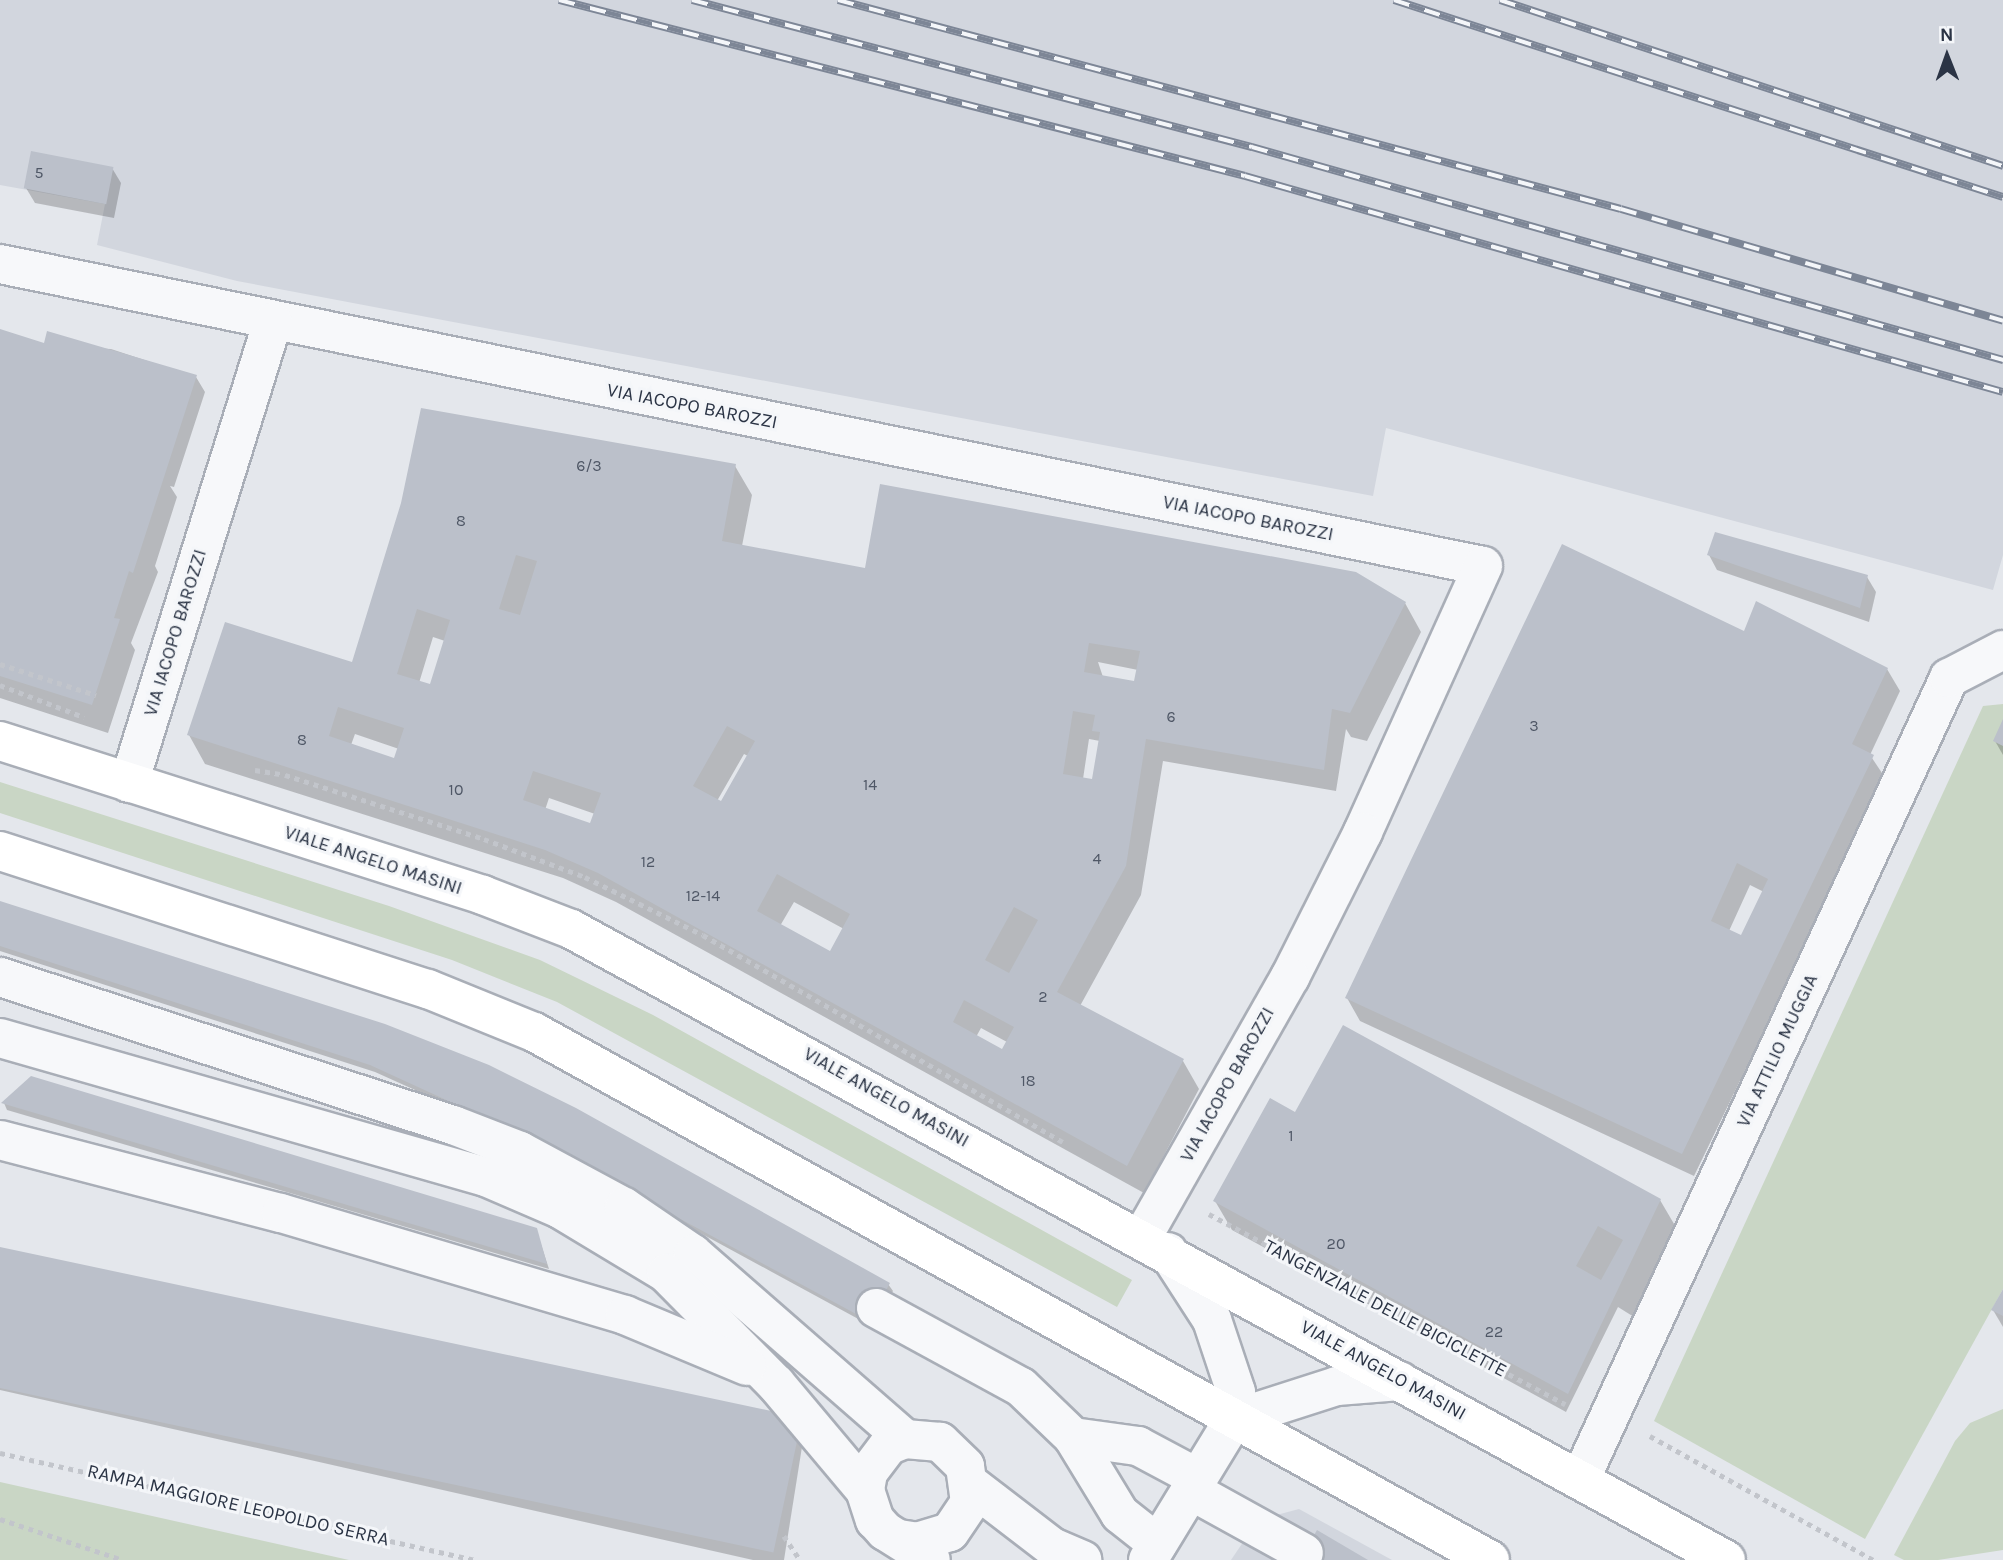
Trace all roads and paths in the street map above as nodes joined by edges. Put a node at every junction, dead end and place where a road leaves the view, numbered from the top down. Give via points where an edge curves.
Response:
1 (0, 264) edge
2 (273, 322) junction
3 (2003, 650) edge
4 (0, 664) edge
5 (0, 685) edge
6 (96, 695) dead end
7 (94, 720) dead end
8 (0, 741) edge
9 (129, 783) junction
10 (0, 851) edge
11 (0, 977) edge
12 (0, 1038) edge
13 (0, 1140) edge
14 (1201, 1210) dead end
15 (1155, 1245) junction
16 (876, 1308) dead end
17 (1400, 1381) junction
18 (776, 1384) junction
19 (1574, 1406) dead end
20 (1234, 1419) junction
21 (1648, 1435) dead end
22 (1073, 1437) junction
23 (905, 1439) junction
24 (0, 1452) edge
25 (1580, 1480) junction
26 (971, 1484) junction
27 (1194, 1484) junction
28 (865, 1490) junction
29 (0, 1519) edge
30 (784, 1536) dead end
31 (899, 1539) junction
32 (1153, 1552) edge
33 (1304, 1553) dead end
34 (123, 1560) edge
35 (475, 1560) edge
36 (800, 1560) edge
37 (931, 1560) edge
38 (1082, 1560) edge
39 (1490, 1560) edge
40 (1726, 1560) edge
41 (1874, 1560) edge

1 - 2 street, VIA IACOPO BAROZZI
2 - 9 street, VIA IACOPO BAROZZI
2 - 15 street, VIA IACOPO BAROZZI via 1483,566 1363,832
3 - 25 street, VIA ATTILIO MUGGIA via 1949,678
4 - 6 path
5 - 7 path
8 - 9 main road, VIALE ANGELO MASINI
9 - 15 main road, VIALE ANGELO MASINI via 483,895 571,929
10 - 20 main road via 428,989 534,1032
11 - 23 street via 520,1151 624,1207 692,1254
12 - 18 street via 516,1188 666,1273
13 - 18 street via 281,1213 625,1315 707,1346
14 - 19 path, TANGENZIALE DELLE BICICLETTE via 1555,1400
15 - 17 main road, VIALE ANGELO MASINI
15 - 20 street via 1212,1320 1233,1377
16 - 22 street via 1021,1387
17 - 20 street via 1338,1387
17 - 25 main road, VIALE ANGELO MASINI
18 - 28 street
20 - 27 street
20 - 39 main road
21 - 41 path
22 - 27 street via 1138,1446
22 - 32 street via 1120,1514
23 - 26 street via 931,1440 955,1452
23 - 28 street via 876,1458
24 - 35 path, RAMPA MAGGIORE LEOPOLDO SERRA
25 - 40 main road, VIALE ANGELO MASINI
26 - 31 street via 970,1502 950,1531 917,1542
26 - 38 street via 1052,1548
27 - 32 street
27 - 33 street
28 - 31 street via 875,1520
29 - 34 path
30 - 36 path
31 - 37 street

